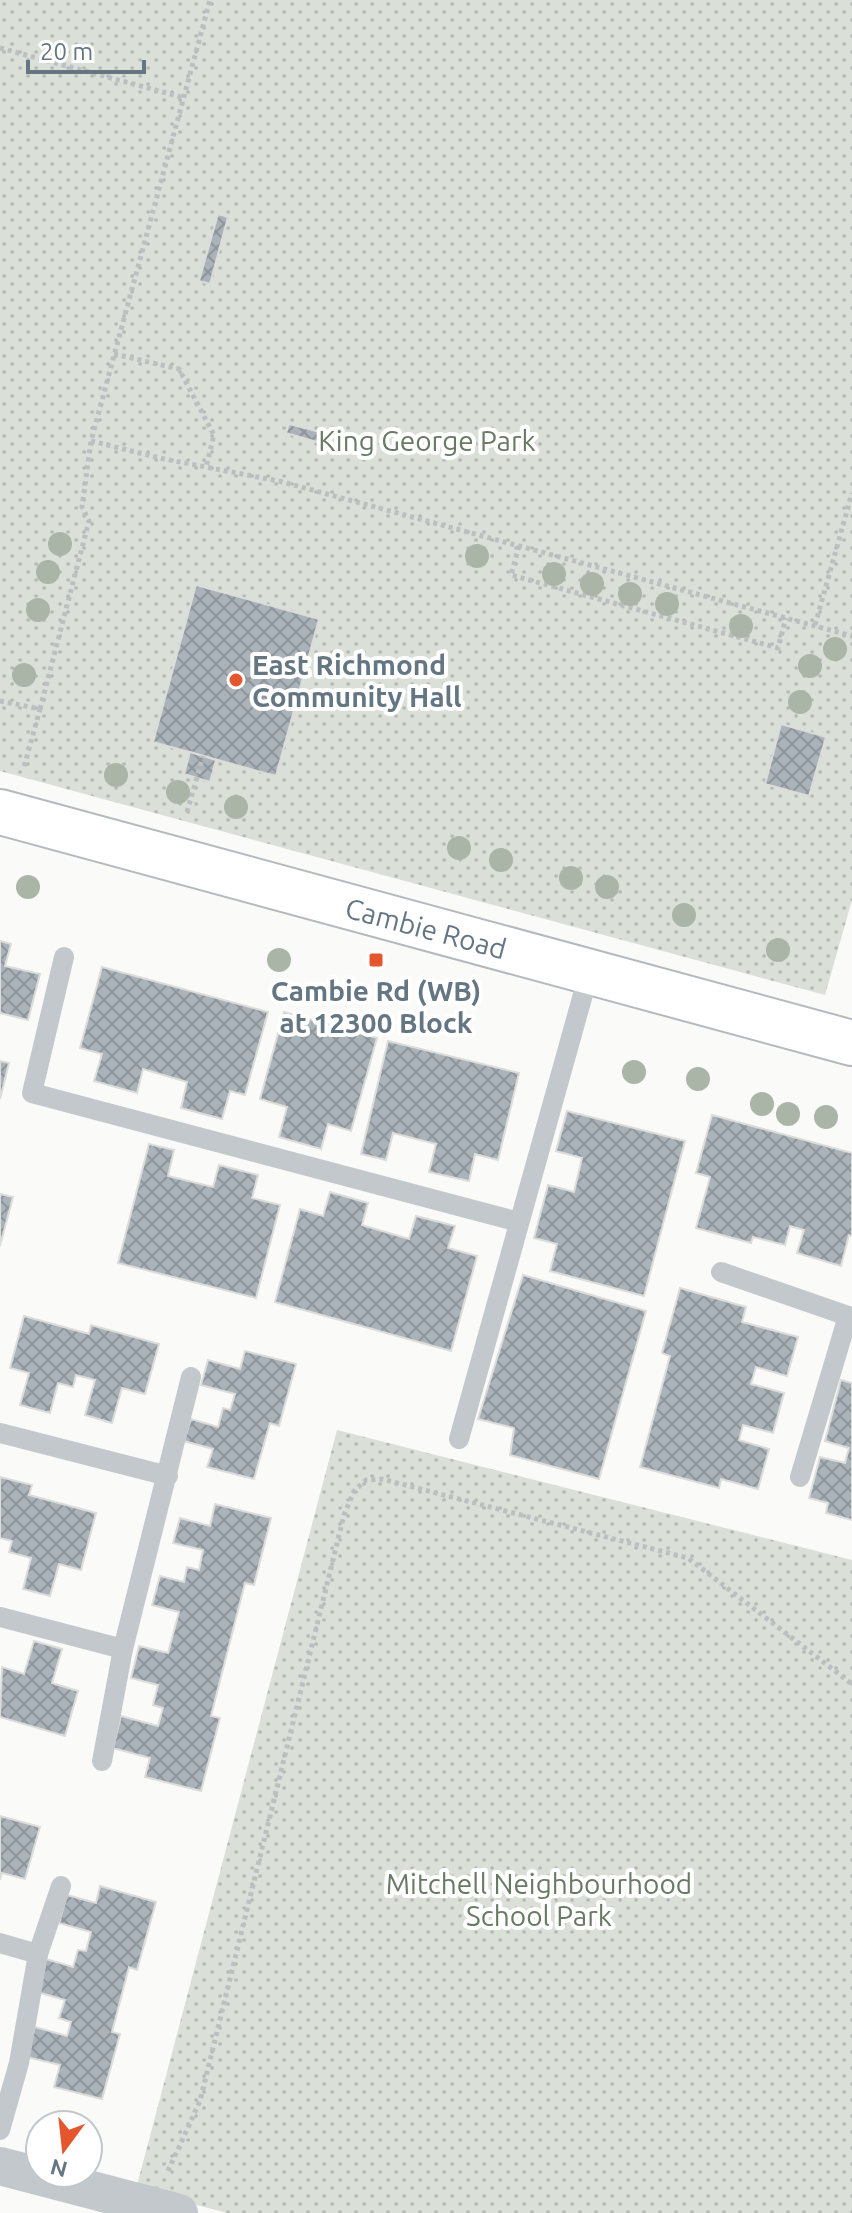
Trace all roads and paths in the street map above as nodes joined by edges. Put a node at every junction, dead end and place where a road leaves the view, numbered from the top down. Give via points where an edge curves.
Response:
1 (210, 0) edge
2 (0, 48) edge
3 (185, 98) junction
4 (114, 354) junction
5 (91, 441) junction
6 (206, 468) junction
7 (852, 493) edge
8 (519, 546) junction
9 (518, 577) junction
10 (516, 584) dead end
11 (786, 618) junction
12 (815, 625) junction
13 (852, 636) edge
14 (765, 644) junction
15 (763, 652) dead end
16 (0, 701) edge
17 (40, 709) junction
18 (203, 756) dead end
19 (24, 767) dead end
20 (0, 812) edge
21 (187, 812) dead end
22 (64, 957) dead end
23 (589, 973) junction
24 (852, 1043) edge
25 (519, 1222) junction
26 (721, 1272) dead end
27 (850, 1317) edge
28 (191, 1377) dead end
29 (0, 1433) edge
30 (459, 1439) dead end
31 (168, 1476) junction
32 (800, 1477) dead end
33 (0, 1617) edge
34 (123, 1649) junction
35 (852, 1684) edge
36 (102, 1761) dead end
37 (61, 1886) dead end
38 (0, 1943) edge
39 (38, 1954) junction
40 (0, 2130) edge
41 (0, 2166) edge
42 (167, 2172) dead end
43 (179, 2213) edge

1 - 3 path
2 - 3 path
3 - 4 path
4 - 5 path
4 - 6 path via 179,369 214,435
5 - 6 path
5 - 17 path via 82,507 89,521
6 - 8 path via 279,481
7 - 12 path
8 - 9 path via 511,575
8 - 11 path
9 - 10 path
9 - 14 path
11 - 12 path
11 - 14 path via 778,648
12 - 13 path
14 - 15 path
16 - 17 path
17 - 19 path
18 - 21 path
20 - 23 main road, Cambie Road
22 - 25 lane via 32,1093
23 - 24 main road, Cambie Road
23 - 25 lane
25 - 30 lane
26 - 27 lane
27 - 32 lane
28 - 31 lane
29 - 31 lane
31 - 34 lane
33 - 34 lane
34 - 36 lane
35 - 42 path via 688,1558 382,1479 366,1480 354,1491 344,1515 200,2101
37 - 39 lane
38 - 39 lane
39 - 40 lane via 19,2063
41 - 43 street

